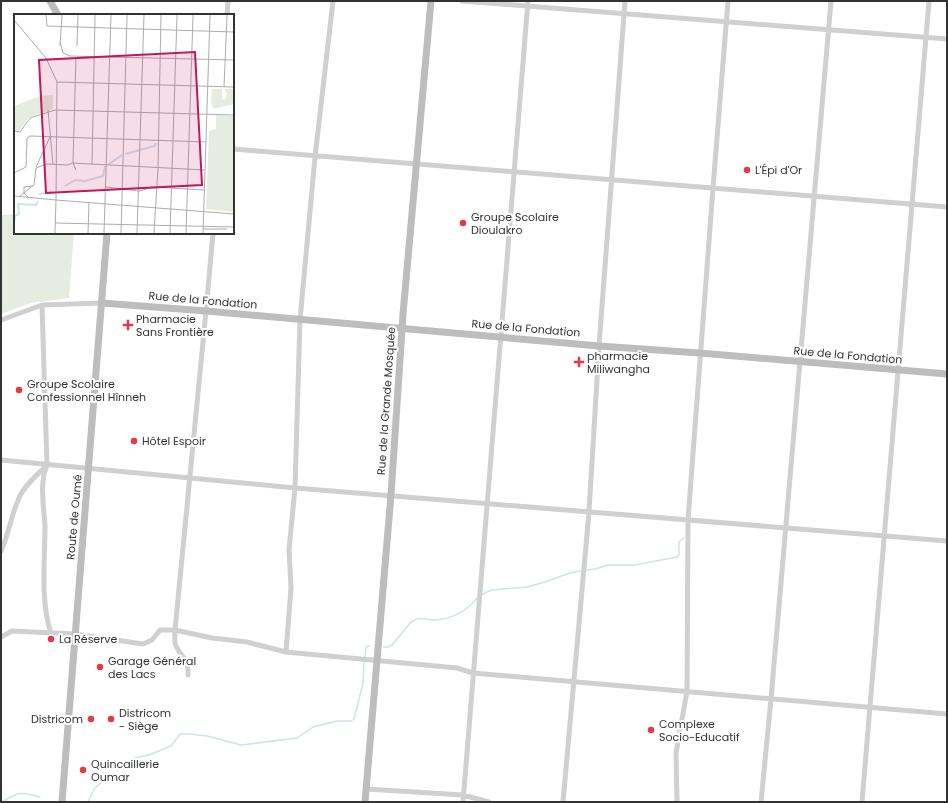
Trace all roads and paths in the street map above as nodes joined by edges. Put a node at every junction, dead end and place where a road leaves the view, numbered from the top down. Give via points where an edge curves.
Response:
1 (50, 1) edge
2 (228, 1) edge
3 (333, 1) edge
4 (431, 1) edge
5 (462, 1) edge
6 (625, 1) edge
7 (728, 1) edge
8 (831, 1) edge
9 (929, 1) edge
10 (528, 4) edge
11 (57, 14) edge
12 (228, 14) edge
13 (624, 14) junction
14 (726, 22) junction
15 (829, 30) junction
16 (925, 38) junction
17 (947, 39) edge
18 (234, 149) edge
19 (315, 156) junction
20 (415, 164) junction
21 (514, 173) junction
22 (611, 180) junction
23 (712, 188) junction
24 (815, 196) junction
25 (913, 205) junction
26 (947, 207) edge
27 (107, 234) edge
28 (213, 234) edge
29 (102, 303) junction
30 (42, 305) junction
31 (206, 311) junction
32 (1, 320) edge
33 (300, 320) junction
34 (402, 329) junction
35 (501, 337) junction
36 (599, 346) junction
37 (700, 353) junction
38 (800, 362) junction
39 (899, 370) junction
40 (947, 374) edge
41 (1, 460) edge
42 (47, 465) junction
43 (89, 469) junction
44 (190, 478) junction
45 (295, 488) junction
46 (391, 495) junction
47 (487, 503) junction
48 (589, 512) junction
49 (688, 520) junction
50 (786, 528) junction
51 (885, 536) junction
52 (947, 541) edge
53 (1, 551) edge
54 (175, 630) junction
55 (51, 633) junction
56 (75, 634) junction
57 (1, 637) edge
58 (286, 652) junction
59 (377, 661) junction
60 (473, 673) junction
61 (188, 675) dead end
62 (575, 682) junction
63 (687, 691) junction
64 (772, 699) junction
65 (870, 707) junction
66 (947, 714) edge
67 (366, 788) junction
68 (463, 795) junction
69 (62, 802) edge
70 (365, 802) edge
71 (463, 802) edge
72 (489, 802) edge
73 (563, 802) edge
74 (677, 802) edge
75 (761, 802) edge
76 (862, 802) edge

1 - 11 street
2 - 12 street
3 - 19 street
4 - 20 street, Rue de la Grande Mosquée
5 - 10 street
6 - 13 street
7 - 14 street
8 - 15 street
9 - 16 street
10 - 13 street
10 - 21 street
13 - 14 street
13 - 22 street
14 - 15 street
14 - 23 street
15 - 16 street
15 - 24 street
16 - 17 street
16 - 25 street
18 - 19 street
19 - 20 street
19 - 33 street
20 - 21 street
20 - 34 street, Rue de la Grande Mosquée
21 - 22 street
21 - 35 street
22 - 23 street
22 - 36 street
23 - 24 street
23 - 37 street
24 - 25 street
24 - 38 street
25 - 26 street
25 - 39 street
27 - 29 street, Route de Oumé
28 - 31 street
29 - 30 street
29 - 31 street, Rue de la Fondation
29 - 43 street, Route de Oumé
30 - 32 street
30 - 42 street
31 - 33 street, Rue de la Fondation
31 - 44 street
33 - 34 street, Rue de la Fondation
33 - 45 street
34 - 35 street, Rue de la Fondation
34 - 46 street, Rue de la Grande Mosquée
35 - 36 street, Rue de la Fondation
35 - 47 street
36 - 37 street, Rue de la Fondation
36 - 48 street
37 - 38 street, Rue de la Fondation
37 - 49 street
38 - 39 street, Rue de la Fondation
38 - 50 street
39 - 40 street, Rue de la Fondation
39 - 51 street
41 - 42 street
42 - 43 street
42 - 53 street via 19,497
42 - 55 street via 43,485 45,590 46,619
43 - 44 street
43 - 56 street, Route de Oumé
44 - 45 street
44 - 54 street
45 - 46 street
45 - 58 street via 289,550 291,588
46 - 47 street
46 - 59 street, Rue de la Grande Mosquée
47 - 48 street
47 - 60 street
48 - 49 street
48 - 62 street
49 - 50 street
49 - 63 street
50 - 51 street
50 - 64 street
51 - 52 street
51 - 65 street
54 - 56 street via 160,630 152,640 143,644
54 - 58 street via 247,642
54 - 61 street via 176,645 186,659
55 - 56 street
55 - 57 street via 12,631
56 - 69 street, Route de Oumé
58 - 59 street
59 - 60 street via 457,668
59 - 67 street, Rue de la Grande Mosquée
60 - 62 street
60 - 68 street
62 - 63 street
62 - 73 street
63 - 64 street
63 - 74 street via 676,753
64 - 65 street
64 - 75 street
65 - 66 street
65 - 76 street
67 - 68 street
67 - 70 street, Rue de la Grande Mosquée
68 - 71 street
68 - 72 street

